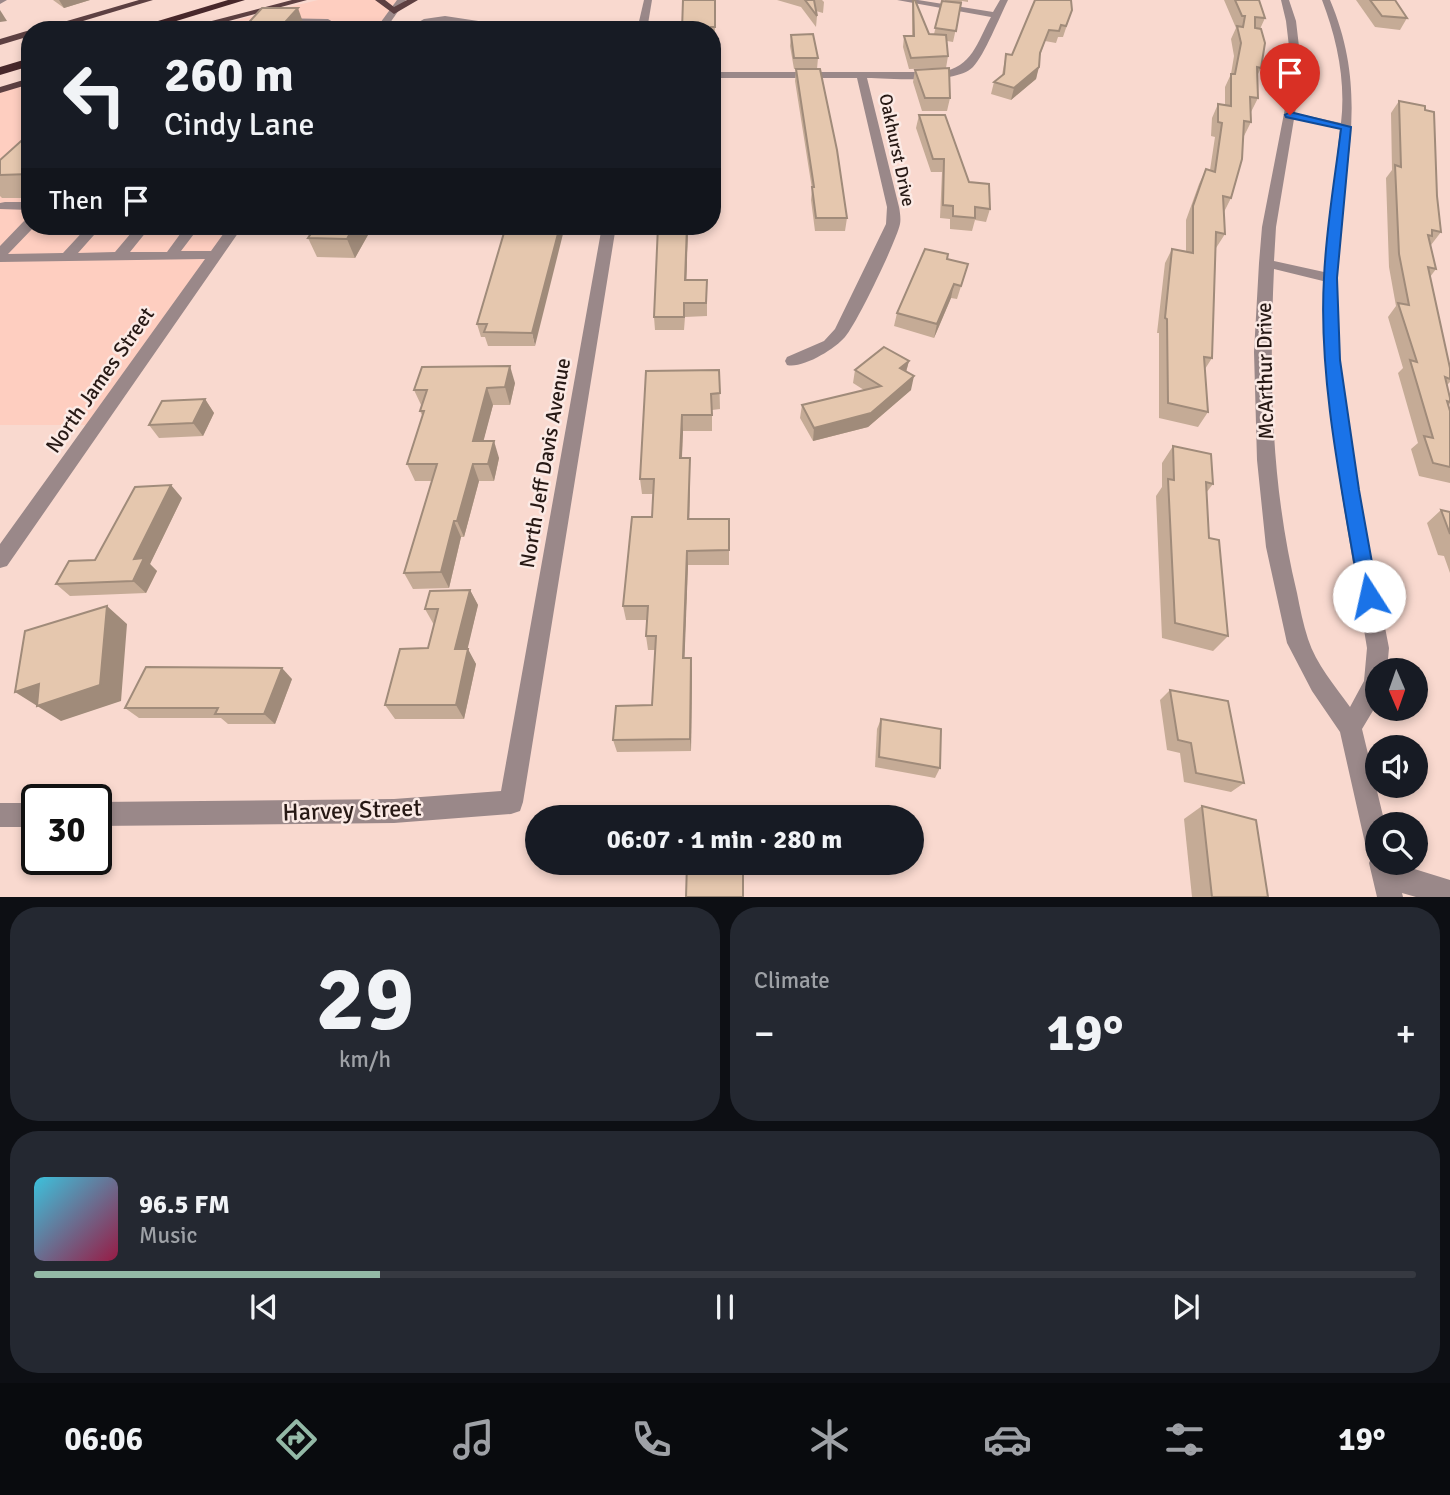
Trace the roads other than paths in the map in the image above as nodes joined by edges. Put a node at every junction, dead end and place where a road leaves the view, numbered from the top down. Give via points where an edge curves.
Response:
1 (149, 0) edge
2 (221, 0) edge
3 (240, 0) edge
4 (303, 0) edge
5 (318, 0) edge
6 (379, 0) edge
7 (402, 0) edge
8 (414, 0) edge
9 (648, 0) edge
10 (901, 0) edge
11 (1004, 0) edge
12 (1285, 0) edge
13 (1326, 0) edge
14 (285, 5) junction
15 (394, 11) junction
16 (996, 15) junction
17 (73, 21) edge
18 (148, 21) edge
19 (166, 21) edge
20 (219, 21) edge
21 (280, 21) edge
22 (322, 21) edge
23 (387, 21) edge
24 (432, 21) edge
25 (466, 21) edge
26 (644, 21) edge
27 (21, 36) edge
28 (0, 42) edge
29 (21, 58) edge
30 (0, 64) edge
31 (21, 65) edge
32 (0, 71) edge
33 (721, 75) edge
34 (861, 75) junction
35 (21, 83) edge
36 (0, 90) edge
37 (1290, 115) junction
38 (1346, 127) junction
39 (21, 206) edge
40 (2, 207) edge
41 (21, 233) edge
42 (87, 235) edge
43 (136, 235) edge
44 (186, 235) edge
45 (230, 235) edge
46 (607, 235) edge
47 (216, 255) junction
48 (0, 256) edge
49 (118, 256) junction
50 (171, 256) junction
51 (67, 257) junction
52 (1266, 263) junction
53 (1330, 278) junction
54 (793, 361) dead end
55 (0, 560) edge
56 (527, 708) joint
57 (1350, 727) junction
58 (1370, 812) edge
59 (112, 814) edge
60 (0, 815) edge
61 (21, 815) edge
62 (1385, 878) edge
63 (1450, 893) edge

1 - 17 main road
2 - 18 highway
3 - 19 highway
4 - 14 main road
5 - 14 main road
6 - 15 main road
7 - 15 street
8 - 15 main road
9 - 26 street
10 - 16 street
11 - 16 street
12 - 37 street, McArthur Drive via 1297,60
13 - 38 street via 1343,46 1348,82
14 - 20 main road
15 - 23 street
16 - 34 street via 966,70 941,75
21 - 22 street
24 - 25 street
27 - 28 main road
29 - 30 highway
31 - 32 highway
33 - 34 street
34 - 54 street, Oakhurst Drive via 893,207 891,231 841,332 829,345
35 - 36 main road
37 - 38 street
37 - 52 street, McArthur Drive
38 - 53 street
39 - 40 street
41 - 48 street
42 - 51 street
43 - 49 street
44 - 50 street
45 - 47 street, North James Street
46 - 56 street, North Jeff Davis Avenue
47 - 50 street
47 - 55 street, North James Street
48 - 51 street
49 - 50 street
49 - 51 street
52 - 53 street
52 - 57 street, McArthur Drive via 1262,352 1266,460 1276,547 1298,643
53 - 57 street via 1333,360 1378,648 1372,689
56 - 59 street, Harvey Street via 511,802 394,811
57 - 58 street, McArthur Drive
60 - 61 street
62 - 63 street

